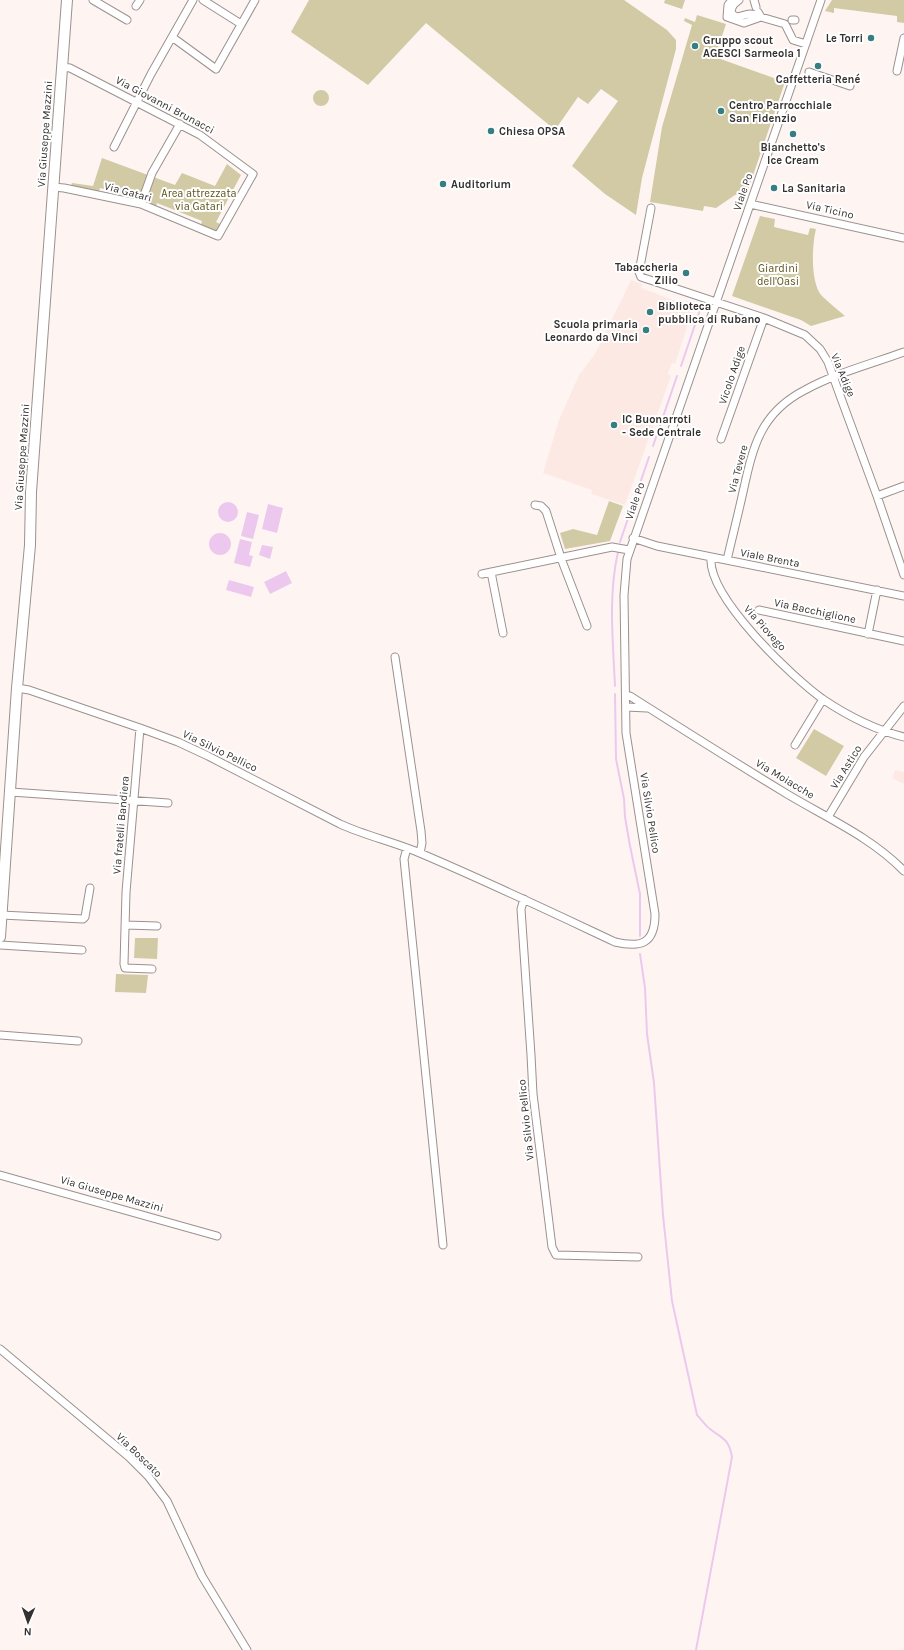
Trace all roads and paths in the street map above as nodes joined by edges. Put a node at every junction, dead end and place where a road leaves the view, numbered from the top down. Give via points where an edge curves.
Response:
1 (67, 0) edge
2 (93, 0) edge
3 (193, 0) edge
4 (203, 0) edge
5 (255, 0) edge
6 (732, 0) edge
7 (739, 0) edge
8 (821, 0) edge
9 (757, 9) edge
10 (127, 20) dead end
11 (241, 24) junction
12 (172, 37) junction
13 (904, 38) edge
14 (806, 44) junction
15 (62, 67) junction
16 (809, 72) dead end
17 (897, 72) dead end
18 (850, 86) dead end
19 (137, 101) junction
20 (180, 124) junction
21 (114, 147) dead end
22 (253, 174) joint
23 (54, 187) junction
24 (142, 202) junction
25 (750, 204) junction
26 (651, 208) dead end
27 (904, 238) edge
28 (716, 301) junction
29 (764, 318) junction
30 (904, 352) edge
31 (833, 378) junction
32 (721, 439) dead end
33 (904, 486) edge
34 (877, 496) junction
35 (535, 505) dead end
36 (633, 538) junction
37 (629, 550) junction
38 (561, 557) junction
39 (711, 557) junction
40 (727, 560) junction
41 (491, 572) junction
42 (482, 574) dead end
43 (904, 575) edge
44 (877, 590) junction
45 (904, 595) edge
46 (759, 610) dead end
47 (587, 626) dead end
48 (503, 633) dead end
49 (868, 634) junction
50 (904, 641) edge
51 (395, 656) dead end
52 (17, 688) junction
53 (626, 696) junction
54 (823, 699) junction
55 (904, 706) edge
56 (626, 707) junction
57 (651, 709) junction
58 (140, 728) junction
59 (884, 731) junction
60 (904, 737) edge
61 (795, 745) dead end
62 (11, 792) junction
63 (135, 800) junction
64 (168, 803) dead end
65 (828, 817) junction
66 (407, 848) junction
67 (420, 853) junction
68 (904, 870) edge
69 (90, 888) dead end
70 (524, 899) junction
71 (2, 915) junction
72 (126, 925) junction
73 (157, 926) dead end
74 (0, 937) edge
75 (0, 945) edge
76 (82, 950) dead end
77 (152, 969) dead end
78 (0, 1035) edge
79 (78, 1041) dead end
80 (0, 1176) edge
81 (217, 1236) dead end
82 (443, 1245) dead end
83 (638, 1257) dead end
84 (0, 1349) edge
85 (247, 1650) edge

1 - 15 main road, Via Giuseppe Mazzini
2 - 10 street
3 - 12 street
4 - 11 street
5 - 11 street
6 - 9 street via 728,5 727,17 744,23
7 - 9 street via 732,5 731,12 736,17 740,18
8 - 14 street, Viale Po
9 - 14 street via 790,22 793,40
11 - 12 street via 216,69
12 - 19 street
13 - 17 street
14 - 25 street, Viale Po
15 - 19 street, Via Giovanni Brunacci via 70,68
15 - 23 main road, Via Giuseppe Mazzini
16 - 18 street
19 - 20 street, Via Giovanni Brunacci
19 - 21 street
20 - 22 street, Via Giovanni Brunacci via 200,135
20 - 24 street via 152,173
22 - 24 street, Via Gatari via 218,236
23 - 24 street, Via Gatari
23 - 52 main road, Via Giuseppe Mazzini via 31,498 29,559
25 - 27 street, Via Ticino
25 - 28 street, Viale Po
26 - 28 street via 639,272 641,277
28 - 29 street, Via Adige
28 - 36 street, Viale Po
29 - 31 street, Via Adige via 808,337 828,362
29 - 32 street, Vicolo Adige
30 - 31 street, Via Tevere
31 - 34 street, Via Adige
31 - 40 street, Via Tevere via 804,390 781,405 759,434 751,456
33 - 34 street
34 - 43 street, Via Adige
35 - 38 street via 546,510
36 - 37 street, Viale Po
36 - 39 street, Viale Brenta via 657,546
37 - 38 street via 612,547
37 - 53 street, Viale Po via 624,595
38 - 41 street
38 - 47 street
39 - 40 street, Viale Brenta
39 - 54 street, Via Piovego via 716,581 726,600 768,650
40 - 44 street, Viale Brenta
41 - 42 street
41 - 48 street
44 - 45 street, Viale Brenta
44 - 49 street, Via Bacchiglione
46 - 49 street, Via Bacchiglione
49 - 50 street, Via Bacchiglione
51 - 67 street via 422,843
52 - 58 street, Via Silvio Pellico
52 - 62 main road, Via Giuseppe Mazzini
53 - 56 street, Via Silvio Pellico
53 - 57 street, Via Moiacche
54 - 59 street, Via Piovego
54 - 61 street
55 - 59 street
56 - 57 street, Via Moiacche
56 - 70 street, Via Silvio Pellico via 626,733 655,914 652,936 639,944 615,942
57 - 65 street, Via Moiacche
58 - 63 street, Via fratelli Bandiera
58 - 66 street, Via Silvio Pellico via 208,756 355,831
59 - 60 street, Via Piovego
59 - 65 street, Via Astico via 864,757
62 - 63 street
62 - 71 main road, Via Giuseppe Mazzini
63 - 64 street
63 - 72 street, Via fratelli Bandiera via 126,892
65 - 68 street, Via Moiacche via 873,844
66 - 67 street, Via Silvio Pellico
66 - 82 street via 404,859
67 - 70 street, Via Silvio Pellico
69 - 71 street via 83,919
70 - 83 street, Via Silvio Pellico via 521,909 533,1094 552,1247 556,1255
71 - 74 main road, Via Giuseppe Mazzini
72 - 73 street
72 - 77 street, Via fratelli Bandiera via 125,968
75 - 76 street
78 - 79 street
80 - 81 street, Via Giuseppe Mazzini
84 - 85 street, Via Boscato via 129,1457 148,1476 167,1501 202,1576

